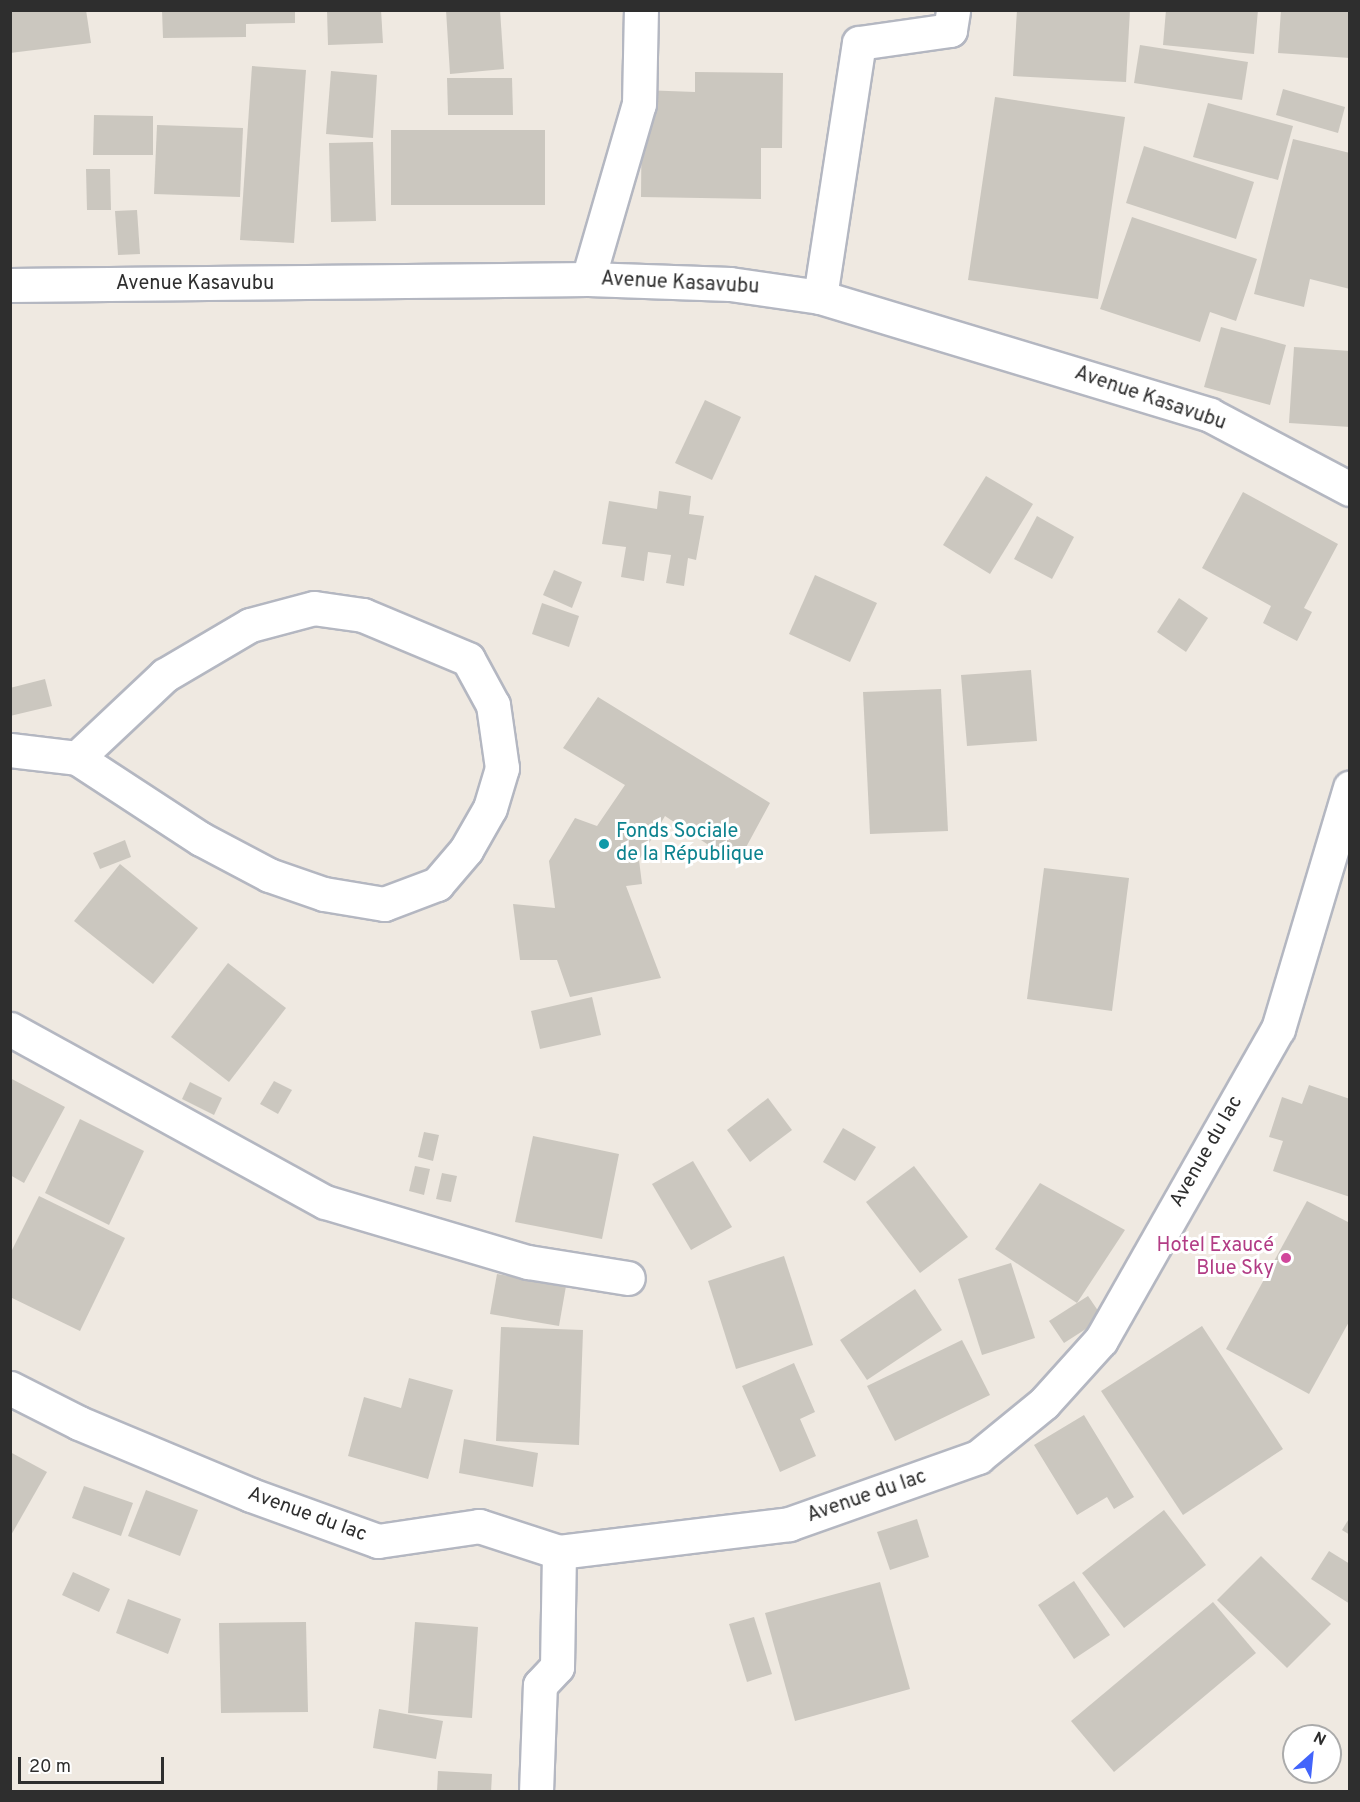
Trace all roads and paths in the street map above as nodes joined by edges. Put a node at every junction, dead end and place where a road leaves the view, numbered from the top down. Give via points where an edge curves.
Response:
1 (641, 10) edge
2 (953, 10) edge
3 (588, 279) junction
4 (10, 285) edge
5 (820, 297) junction
6 (1349, 488) edge
7 (10, 750) edge
8 (77, 758) junction
9 (1350, 787) edge
10 (10, 1029) edge
11 (627, 1278) dead end
12 (10, 1388) edge
13 (559, 1552) junction
14 (536, 1791) edge

1 - 3 street via 639,104
2 - 5 street via 950,30 859,43
3 - 4 street, Avenue Kasavubu
3 - 5 street, Avenue Kasavubu via 730,284
5 - 6 street, Avenue Kasavubu via 1210,415
7 - 8 street
8 - 8 street via 201,839 269,875 324,894 384,904 437,884 466,850 490,808 502,768 493,705 468,659 363,615 314,608 250,625 165,675
9 - 13 street, Avenue du lac via 1278,1029 1101,1340 1044,1403 978,1457 789,1524
10 - 11 street via 325,1203 528,1262
12 - 13 street, Avenue du lac via 79,1423 250,1495 378,1541 479,1526
13 - 14 street via 557,1667 540,1685

